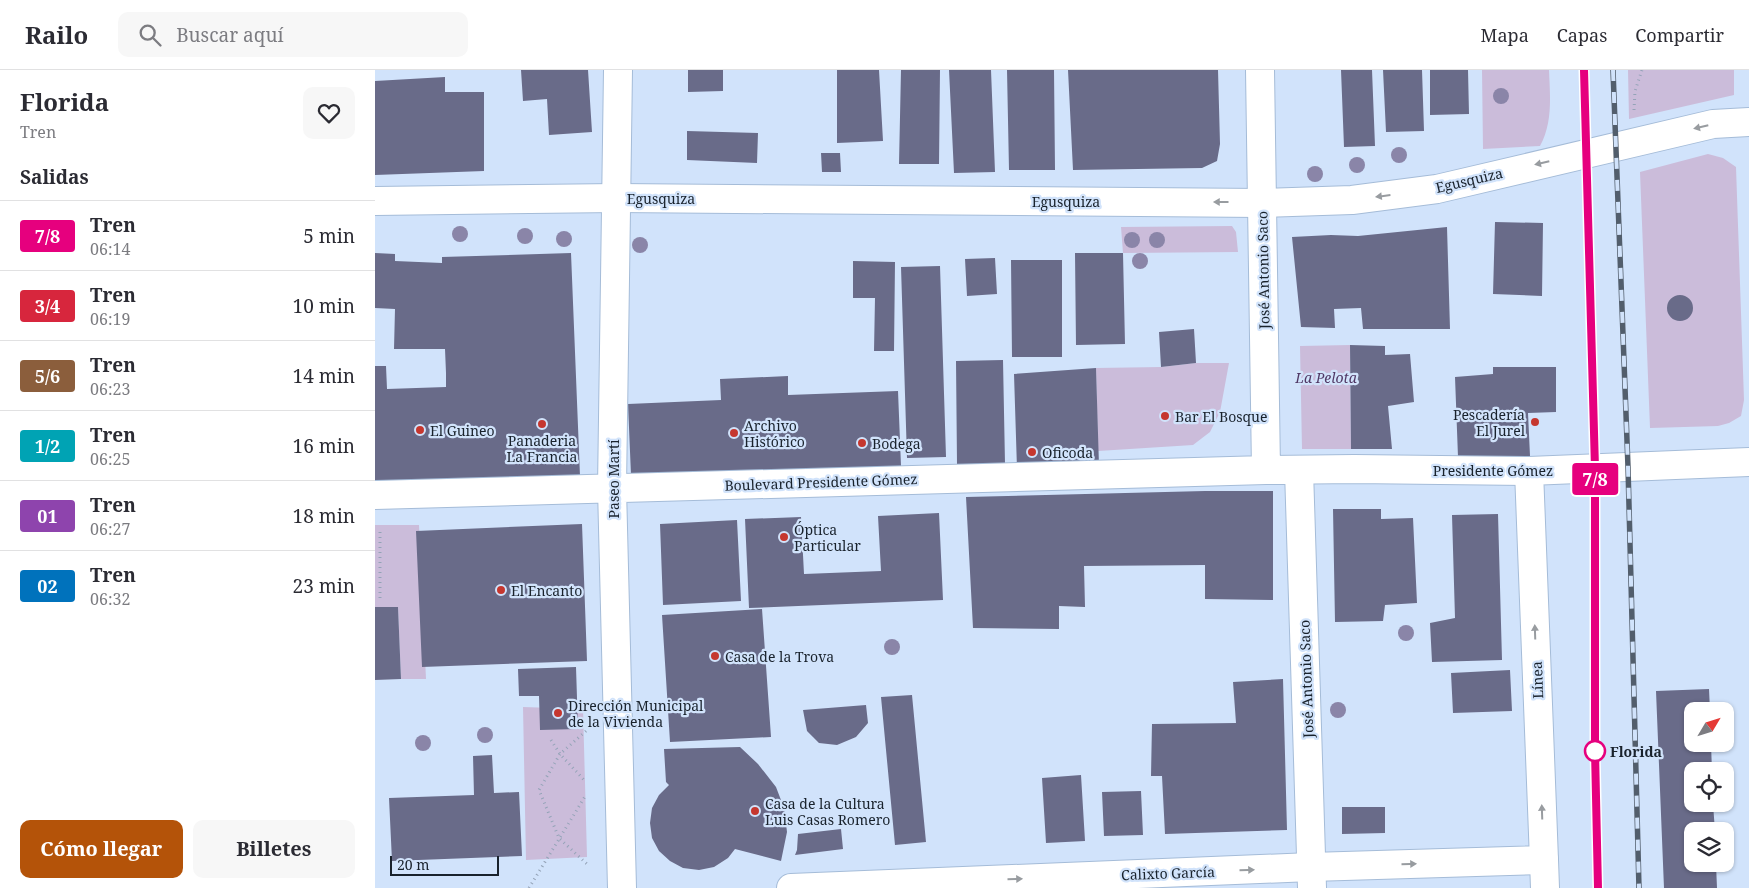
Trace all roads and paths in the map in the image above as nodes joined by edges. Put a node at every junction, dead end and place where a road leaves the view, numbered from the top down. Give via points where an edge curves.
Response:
1 (618, 70) edge
2 (1260, 70) edge
3 (1749, 122) edge
4 (617, 198) junction
5 (375, 201) edge
6 (1262, 203) junction
7 (1749, 462) edge
8 (1266, 470) junction
9 (1299, 470) junction
10 (1529, 471) junction
11 (612, 488) junction
12 (378, 495) edge
13 (380, 598) dead end
14 (618, 702) junction
15 (551, 740) dead end
16 (560, 754) junction
17 (559, 838) junction
18 (1544, 860) junction
19 (594, 869) dead end
20 (1311, 878) edge
21 (529, 888) edge
22 (622, 888) edge
23 (791, 888) edge
24 (1545, 888) edge

1 - 4 street, Paseo Martí
2 - 6 street, José Antonio Saco
3 -> 6 street, Egusquiza via 1713,124 1437,189 1352,200
4 - 5 street, Egusquiza
6 -> 4 street, Egusquiza
4 - 11 street, Paseo Martí
6 - 8 street, José Antonio Saco
7 - 10 street, Presidente Gómez
8 - 9 street, Presidente Gómez
8 - 11 street, Boulevard Presidente Gómez
9 - 10 street, Presidente Gómez
9 - 20 street, José Antonio Saco
18 -> 10 street, Línea
11 - 12 street, Boulevard Presidente Gómez
11 - 14 street, Paseo Martí
12 - 13 path
14 - 16 path
14 - 22 street, Paseo Martí
15 - 16 path
16 - 17 path via 539,790
16 - 17 path via 591,788
17 - 19 path
17 - 21 path
20 -> 18 street, Calixto García
18 - 24 street, Línea
23 -> 20 street, Calixto García

